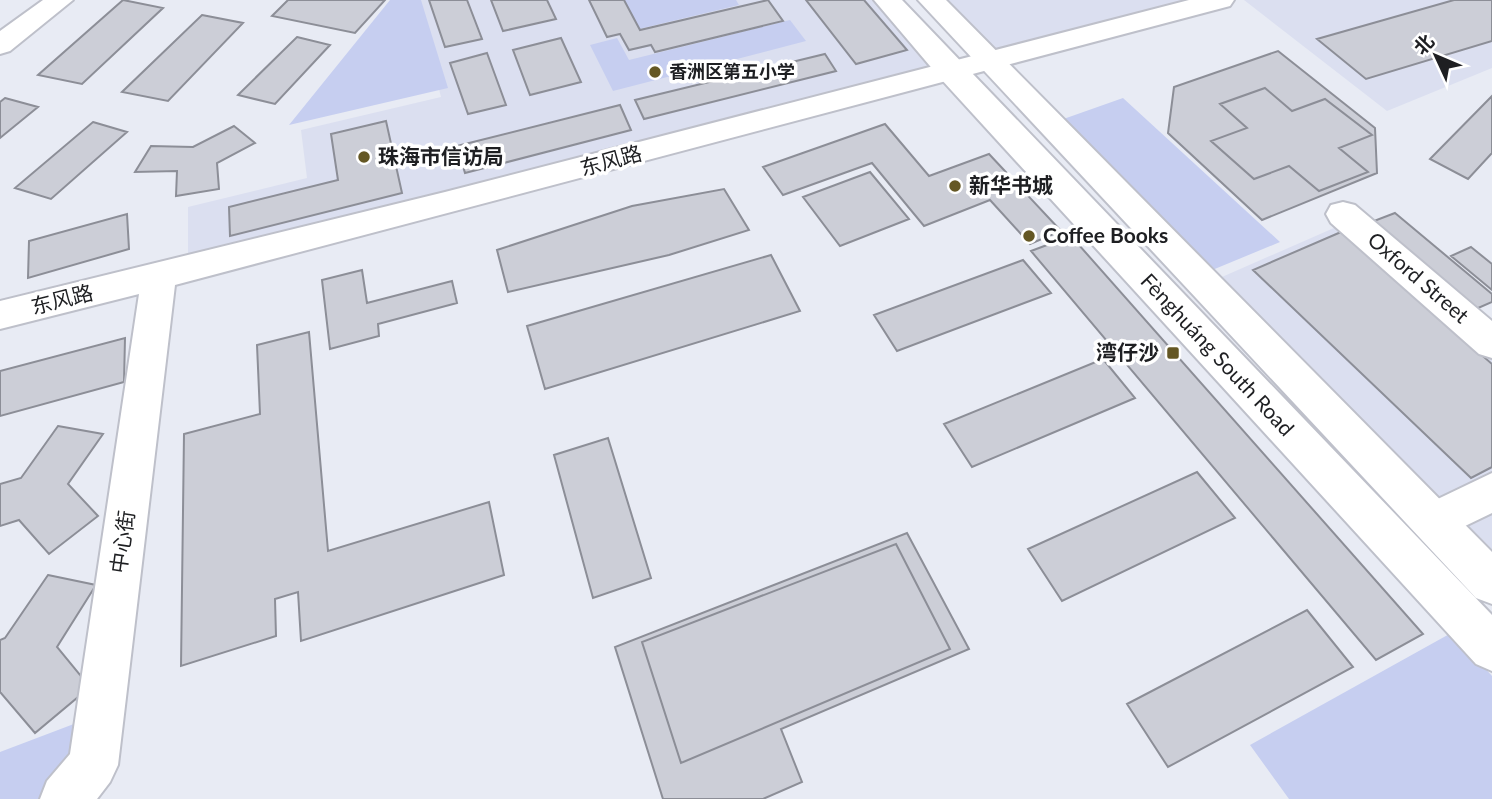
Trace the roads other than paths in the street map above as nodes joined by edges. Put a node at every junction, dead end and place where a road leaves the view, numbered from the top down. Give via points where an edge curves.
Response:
1 (37, 0) edge
2 (60, 0) edge
3 (887, 0) edge
4 (931, 0) edge
5 (1221, 0) edge
6 (0, 28) edge
7 (0, 45) edge
8 (989, 63) junction
9 (951, 72) junction
10 (1343, 214) dead end
11 (159, 276) junction
12 (0, 315) edge
13 (1492, 343) edge
14 (1492, 492) edge
15 (1434, 522) junction
16 (1492, 583) edge
17 (1492, 648) edge
18 (65, 799) edge

1 - 6 street
2 - 7 street
3 - 9 street, Fènghuáng South Road
4 - 8 street, Fènghuáng South Road
5 - 8 street, 东风路
8 - 9 street, 东风路
8 - 15 street, Fènghuáng South Road
9 - 11 street, 东风路
9 - 17 street, Fènghuáng South Road
10 - 13 street, Oxford Street
11 - 12 street, 东风路
11 - 18 street, 中心街 via 93,765
14 - 15 street
15 - 16 street, Fènghuáng South Road

